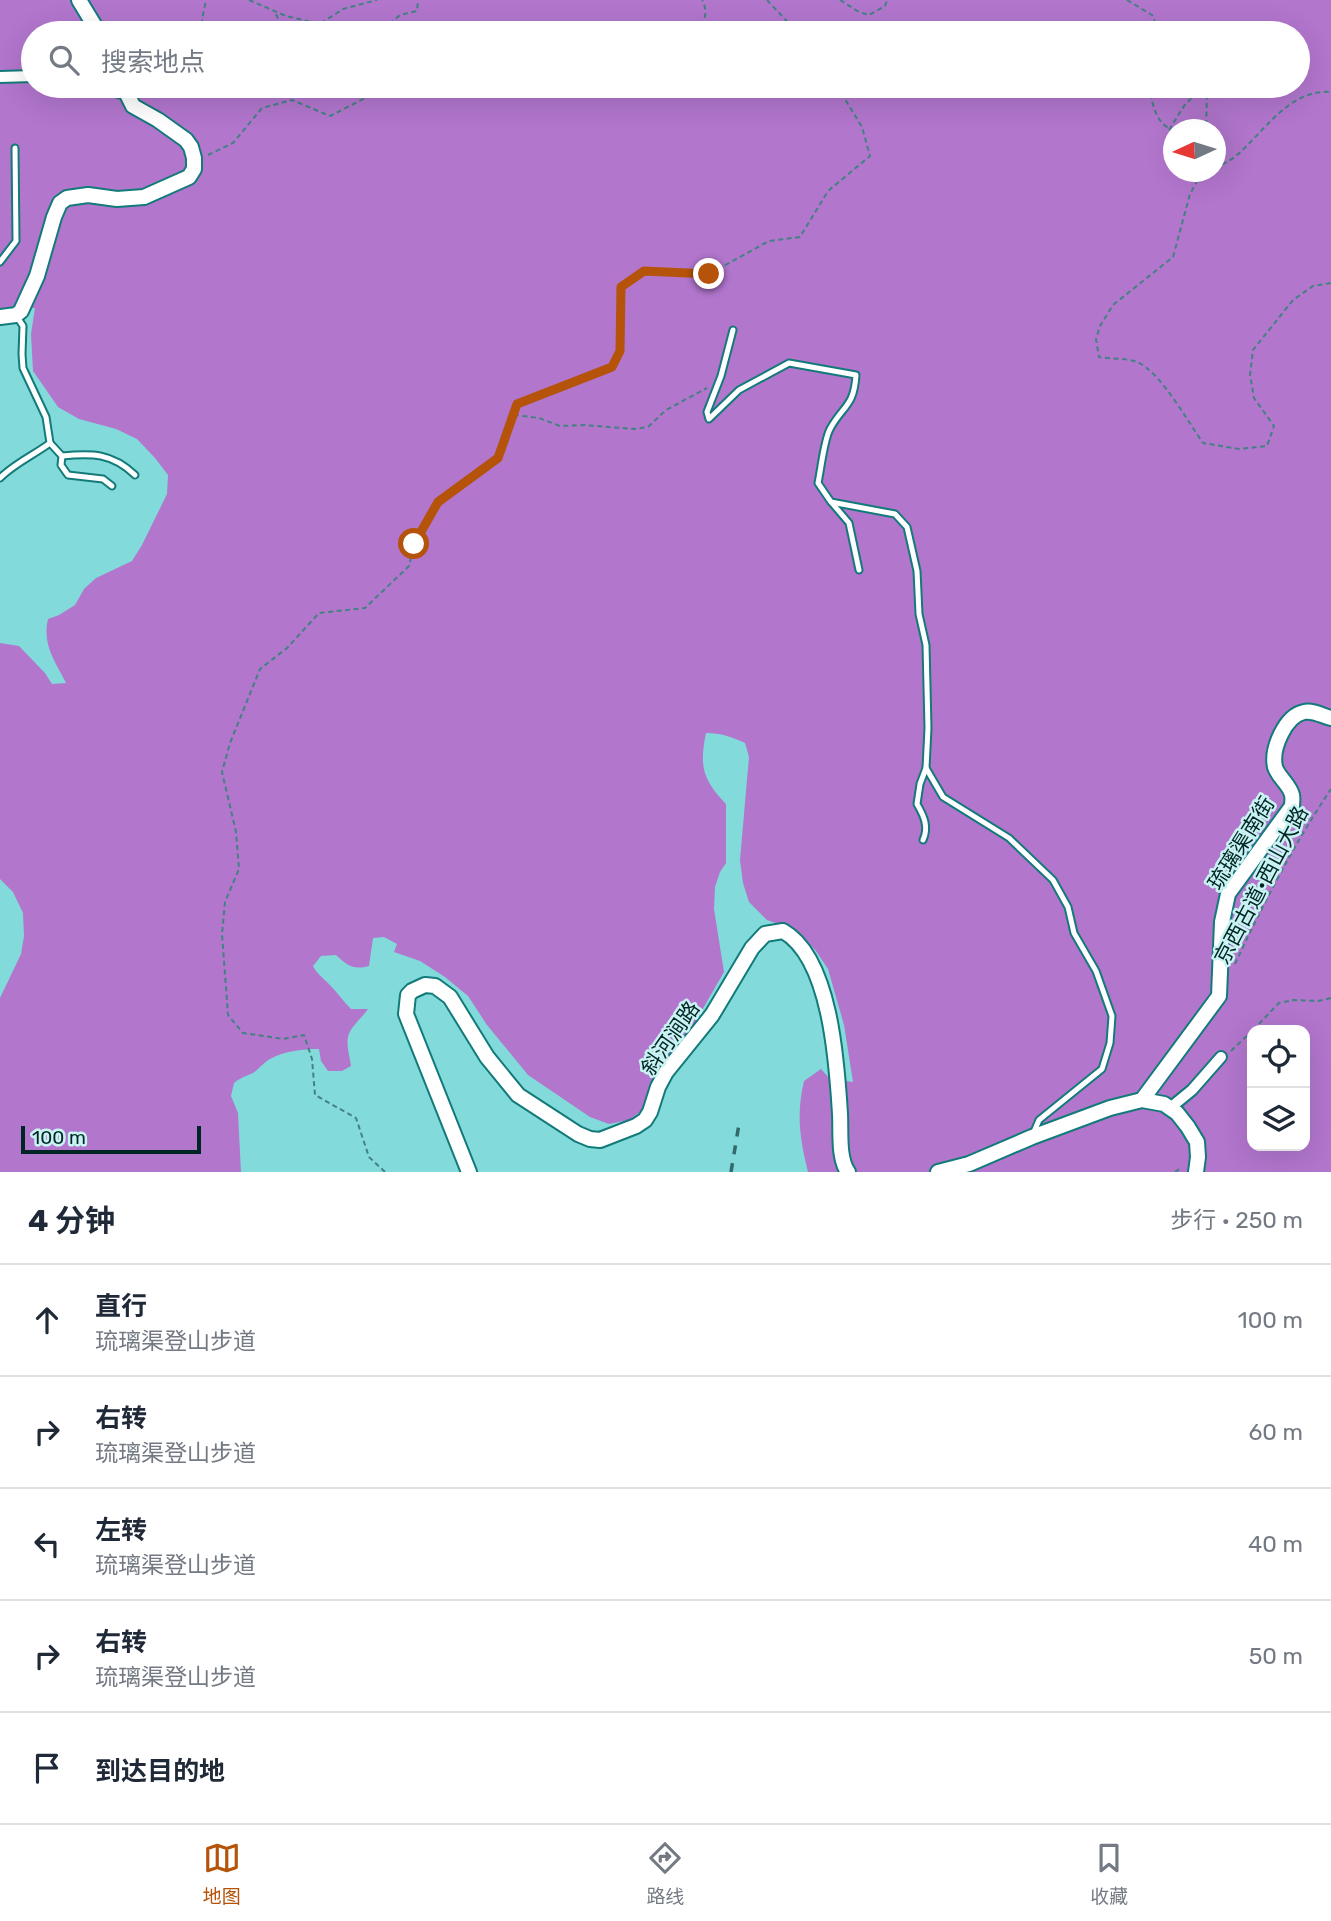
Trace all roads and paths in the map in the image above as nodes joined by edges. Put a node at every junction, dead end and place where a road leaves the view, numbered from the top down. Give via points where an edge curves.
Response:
1 (79, 0) edge
2 (206, 0) edge
3 (249, 0) edge
4 (377, 0) edge
5 (418, 0) edge
6 (702, 0) edge
7 (767, 0) edge
8 (840, 0) edge
9 (887, 0) edge
10 (1127, 0) edge
11 (275, 12) junction
12 (92, 21) edge
13 (202, 21) edge
14 (279, 21) edge
15 (307, 21) edge
16 (325, 21) edge
17 (393, 21) edge
18 (705, 21) edge
19 (787, 21) edge
20 (1155, 21) edge
21 (21, 76) edge
22 (0, 77) edge
23 (1331, 92) edge
24 (1310, 94) edge
25 (128, 98) edge
26 (365, 98) edge
27 (844, 98) edge
28 (1151, 98) edge
29 (1191, 98) edge
30 (1208, 98) edge
31 (1300, 98) edge
32 (1176, 119) edge
33 (1207, 119) edge
34 (1163, 124) edge
35 (15, 148) dead end
36 (194, 158) junction
37 (1226, 162) edge
38 (1197, 182) edge
39 (0, 262) edge
40 (1331, 283) edge
41 (16, 315) junction
42 (0, 317) edge
43 (733, 330) dead end
44 (721, 376) junction
45 (514, 415) junction
46 (50, 443) junction
47 (62, 456) junction
48 (135, 475) dead end
49 (0, 478) edge
50 (112, 486) dead end
51 (831, 502) junction
52 (859, 570) dead end
53 (1331, 718) edge
54 (926, 768) junction
55 (1331, 789) edge
56 (923, 840) dead end
57 (1231, 972) dead end
58 (1331, 998) edge
59 (1259, 1025) edge
60 (1247, 1037) edge
61 (1221, 1057) joint
62 (1142, 1100) junction
63 (1170, 1108) junction
64 (1032, 1137) junction
65 (385, 1172) edge
66 (469, 1172) edge
67 (848, 1172) edge
68 (938, 1172) edge
69 (1196, 1172) edge

1 - 12 street
2 - 13 path
3 - 11 path
4 - 16 path via 343,9
5 - 17 path via 417,11
6 - 18 path
7 - 19 path
8 - 9 path via 869,15
10 - 20 path
11 - 14 path
11 - 15 path
21 - 22 street
23 - 24 path
25 - 36 street via 133,106 186,140
26 - 36 path via 330,116 292,100 262,108 233,143
27 - 45 path via 862,127 870,156 828,191 800,237 769,241 709,274 644,271 621,287 620,351 612,367 517,404
28 - 34 path via 1156,118
29 - 32 path
30 - 33 path
31 - 37 path
35 - 39 lane via 16,241
36 - 41 street via 189,177 144,197 88,195 60,203 37,276
38 - 40 path via 1173,257 1114,305 1096,339 1099,357 1134,360 1149,368 1203,443 1239,449 1267,446 1275,426 1254,398 1250,375 1253,351 1293,300 1313,286
41 - 42 street
41 - 46 lane via 23,326 23,368 46,417
43 - 44 lane
44 - 45 path via 666,410 648,427 560,426
44 - 51 lane via 707,412 709,419 739,390 789,363 856,375 852,400 829,430 818,483
45 - 65 path via 498,458 438,502 414,544 410,566 365,608 320,613 260,669 222,772 239,869 225,902 222,934 228,1015 243,1033 283,1039 304,1035 312,1059 314,1095 356,1118 369,1157
46 - 47 lane
46 - 49 lane
47 - 48 lane via 109,457
47 - 50 lane via 61,465 68,475 103,479
51 - 52 lane via 849,523
51 - 54 lane via 895,514 907,527 926,645
53 - 62 street, 琉璃渠南街 via 1305,712 1282,732 1275,764 1292,793 1292,806 1228,894 1222,922 1219,996
54 - 56 lane via 917,804 927,832
54 - 64 lane via 943,797 1009,838 1053,880 1112,1016 1102,1069 1038,1120
55 - 57 path, 京西古道·西山大路 via 1258,912
58 - 59 path via 1279,1003
60 - 61 path
61 - 63 street
62 - 63 street
62 - 64 street
63 - 69 street via 1197,1142
64 - 68 street
66 - 67 street, 斜河涧路 via 406,1014 412,991 435,986 450,997 517,1095 578,1135 600,1140 645,1120 666,1073 718,1007 752,948 765,933 783,932 799,942 822,988 837,1066

